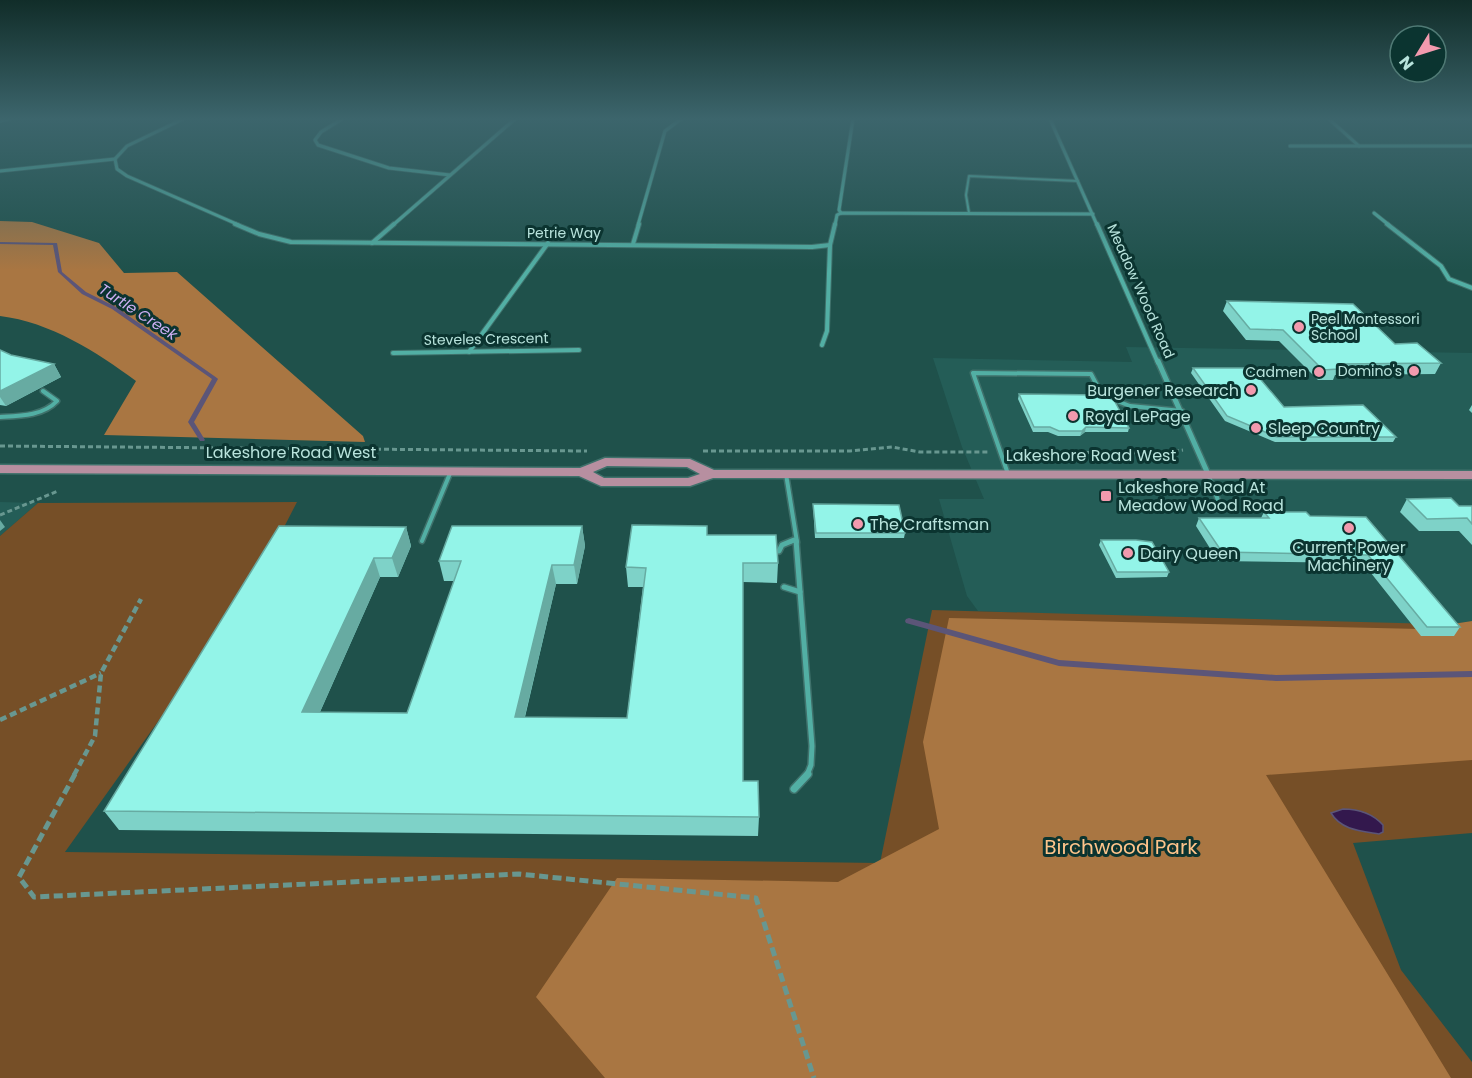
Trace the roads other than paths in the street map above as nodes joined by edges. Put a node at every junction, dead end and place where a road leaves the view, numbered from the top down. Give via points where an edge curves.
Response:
1 (16, 169) edge
2 (117, 169) edge
3 (400, 169) edge
4 (457, 169) edge
5 (654, 169) edge
6 (845, 169) edge
7 (1073, 169) edge
8 (0, 171) edge
9 (450, 175) junction
10 (1078, 181) junction
11 (842, 213) junction
12 (969, 213) junction
13 (1093, 213) junction
14 (1374, 213) dead end
15 (548, 243) junction
16 (372, 244) junction
17 (633, 244) junction
18 (830, 244) junction
19 (1472, 288) edge
20 (822, 345) dead end
21 (579, 350) dead end
22 (393, 352) dead end
23 (469, 352) junction
24 (43, 391) dead end
25 (1182, 411) junction
26 (0, 417) edge
27 (0, 469) edge
28 (451, 471) junction
29 (582, 472) junction
30 (711, 474) junction
31 (786, 474) junction
32 (1008, 474) junction
33 (1208, 474) junction
34 (1472, 475) edge
35 (1221, 508) dead end
36 (795, 540) junction
37 (422, 541) dead end
38 (779, 551) edge
39 (784, 586) dead end
40 (800, 592) junction
41 (794, 789) dead end

1 - 8 street
2 - 16 street, Petrie Way via 259,234 291,242
3 - 9 street
4 - 9 street
5 - 17 street
6 - 11 street via 839,210
7 - 10 street, Meadow Wood Road
9 - 16 street
10 - 12 lane via 969,176
10 - 13 street, Meadow Wood Road
11 - 12 street
11 - 18 street via 837,215
12 - 13 street
13 - 25 street, Meadow Wood Road
14 - 19 street via 1441,266 1449,279
15 - 16 street, Petrie Way
15 - 17 street, Petrie Way
15 - 23 street
17 - 18 street, Petrie Way
18 - 20 street via 827,331
21 - 23 street, Steveles Crescent
22 - 23 street, Steveles Crescent
24 - 26 lane via 57,401 54,406 22,416
25 - 32 lane via 1131,406 1102,395 1091,374 973,373
25 - 33 street, Meadow Wood Road
27 - 28 main road, Lakeshore Road West
28 - 29 main road, Lakeshore Road West
28 - 37 lane
29 - 30 main road, Lakeshore Road West via 601,482 690,482
29 - 30 main road, Lakeshore Road West via 605,462 690,463
30 - 31 main road, Lakeshore Road West
31 - 32 main road, Lakeshore Road West
31 - 36 lane
32 - 33 main road, Lakeshore Road West
33 - 34 main road, Lakeshore Road West
33 - 35 lane
36 - 38 lane via 782,545
36 - 40 lane
39 - 40 lane
40 - 41 lane via 812,764 808,776

